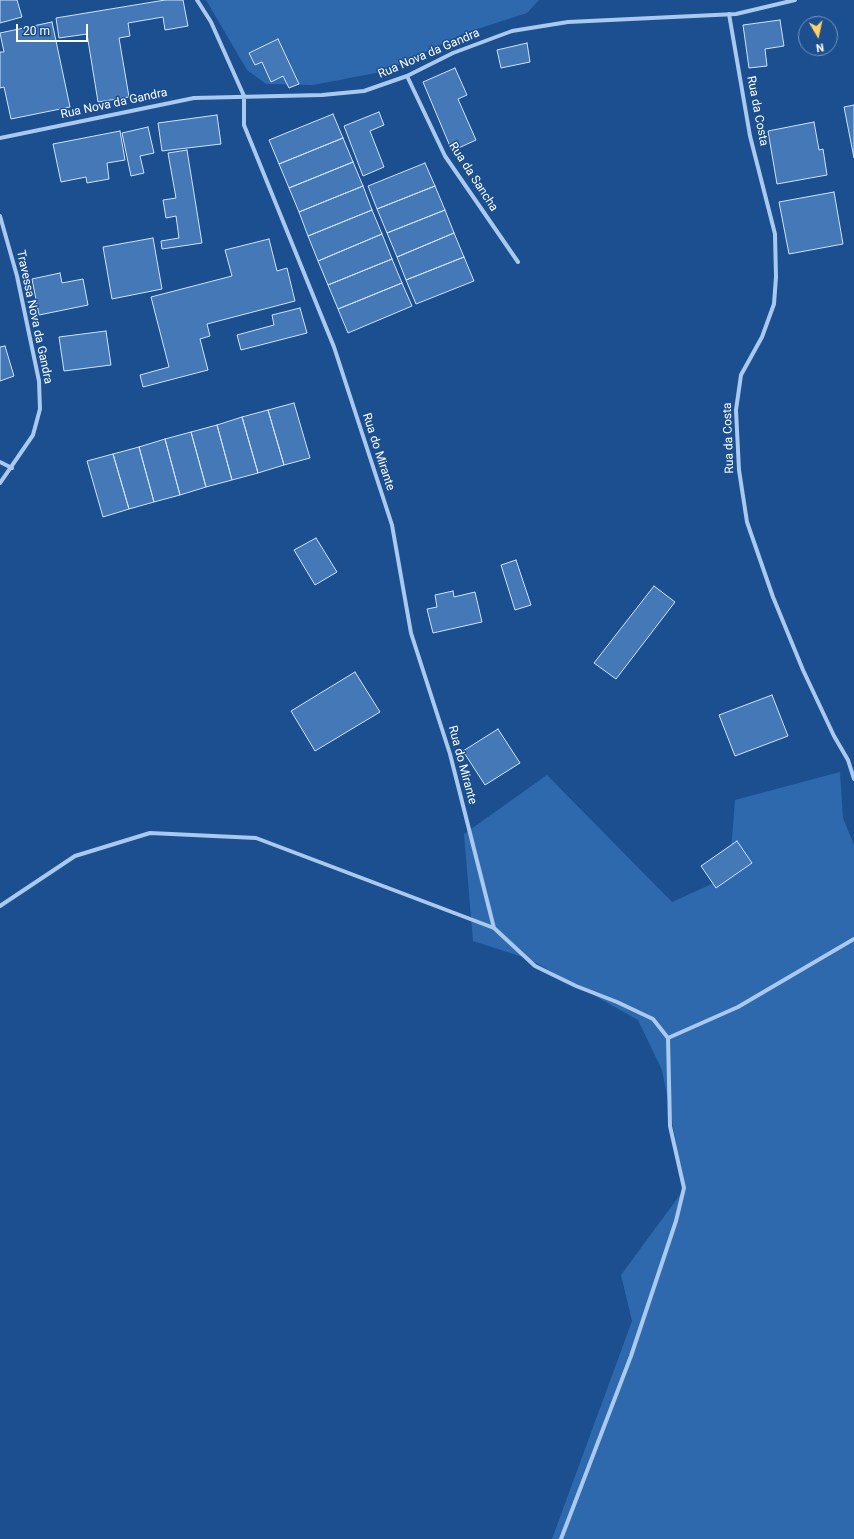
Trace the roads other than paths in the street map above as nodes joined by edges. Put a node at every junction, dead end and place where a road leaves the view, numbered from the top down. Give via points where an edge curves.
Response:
1 (197, 0) edge
2 (795, 0) edge
3 (729, 14) junction
4 (407, 76) junction
5 (244, 96) junction
6 (0, 138) edge
7 (0, 216) edge
8 (518, 262) dead end
9 (0, 462) edge
10 (12, 468) junction
11 (0, 483) edge
12 (854, 779) edge
13 (0, 906) edge
14 (494, 928) junction
15 (854, 939) edge
16 (668, 1038) junction
17 (561, 1539) edge

1 - 5 street, Rua do Mirante via 211,22
2 - 3 street, Rua Nova da Gandra
3 - 4 street, Rua Nova da Gandra via 568,22 512,31 453,53
3 - 12 street, Rua da Costa via 750,136 775,241 776,277 774,304 762,337 741,375 736,410 739,470 748,522 773,597 803,670 848,760
4 - 5 street, Rua Nova da Gandra via 364,91 322,95
4 - 8 street, Rua da Sancha via 445,156
5 - 6 street, Rua Nova da Gandra via 194,98
5 - 14 street, Rua do Mirante via 244,125 334,347 392,525 411,632 450,754
7 - 10 street, Travessa Nova da Gandra via 18,276 39,381 40,409 33,435
9 - 10 street
10 - 11 street, Travessa Nova da Gandra
13 - 14 street via 75,856 150,833 241,837 256,838
14 - 16 street via 535,966 653,1019
15 - 16 street via 738,1007
16 - 17 street via 670,1126 684,1188 631,1356

